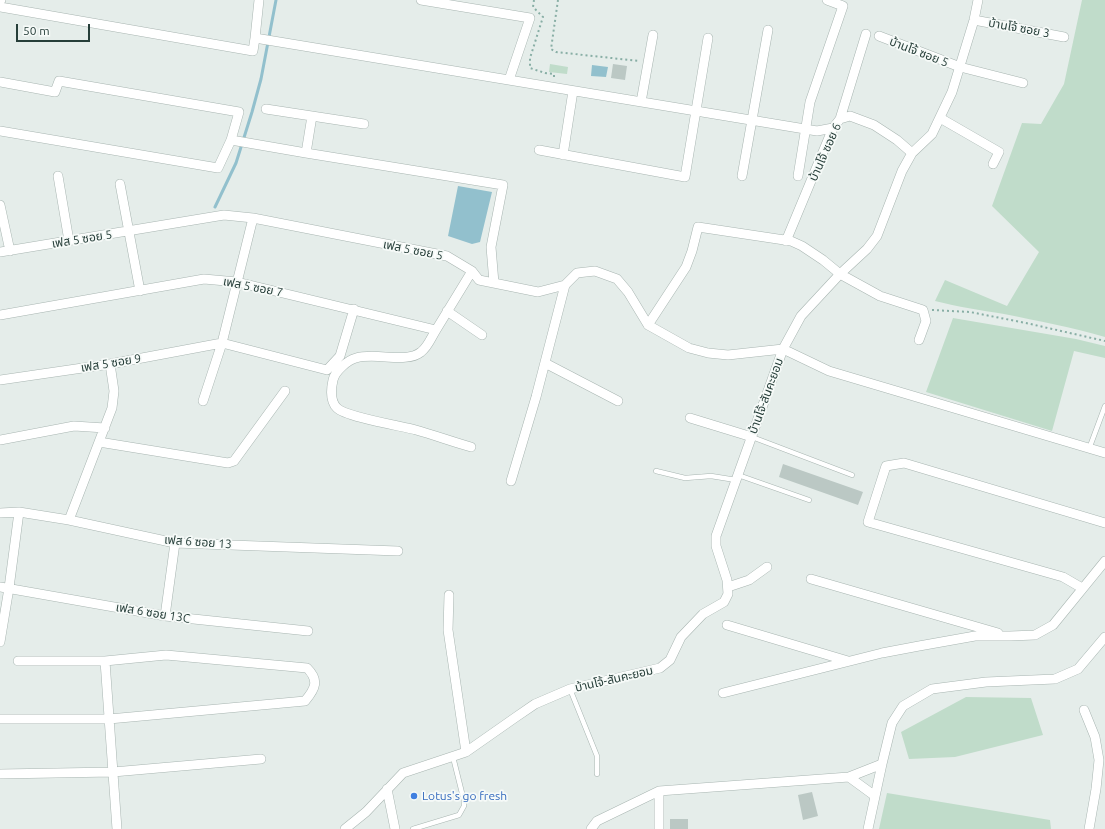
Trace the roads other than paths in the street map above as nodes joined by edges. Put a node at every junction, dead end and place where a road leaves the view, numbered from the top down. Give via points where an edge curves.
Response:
1 (260, 0) edge
2 (421, 0) edge
3 (827, 0) edge
4 (978, 0) edge
5 (0, 7) edge
6 (974, 20) junction
7 (768, 30) dead end
8 (866, 34) dead end
9 (653, 35) dead end
10 (879, 36) dead end
11 (1064, 37) dead end
12 (708, 38) dead end
13 (259, 39) junction
14 (960, 67) junction
15 (509, 80) junction
16 (0, 82) edge
17 (1023, 84) dead end
18 (573, 91) junction
19 (641, 102) junction
20 (266, 109) dead end
21 (696, 111) junction
22 (312, 116) junction
23 (840, 118) junction
24 (940, 118) junction
25 (752, 120) junction
26 (364, 124) dead end
27 (833, 128) junction
28 (807, 129) junction
29 (0, 131) edge
30 (231, 140) junction
31 (538, 150) dead end
32 (306, 153) junction
33 (912, 153) junction
34 (563, 155) junction
35 (993, 164) dead end
36 (58, 176) dead end
37 (742, 176) dead end
38 (798, 176) dead end
39 (120, 184) dead end
40 (0, 206) edge
41 (253, 218) junction
42 (129, 231) junction
43 (69, 241) junction
44 (786, 241) junction
45 (10, 250) junction
46 (0, 252) edge
47 (472, 271) junction
48 (840, 274) junction
49 (237, 282) junction
50 (494, 283) junction
51 (565, 285) junction
52 (140, 291) junction
53 (354, 310) junction
54 (447, 311) junction
55 (0, 315) edge
56 (648, 325) junction
57 (436, 330) junction
58 (482, 335) dead end
59 (919, 340) dead end
60 (222, 343) junction
61 (783, 349) junction
62 (545, 363) junction
63 (110, 364) junction
64 (0, 380) edge
65 (285, 391) dead end
66 (203, 402) dead end
67 (618, 402) dead end
68 (1105, 406) edge
69 (690, 418) dead end
70 (105, 428) junction
71 (752, 437) junction
72 (0, 440) edge
73 (99, 442) junction
74 (471, 447) dead end
75 (1089, 448) junction
76 (1105, 453) edge
77 (656, 471) dead end
78 (852, 475) dead end
79 (737, 477) junction
80 (511, 481) dead end
81 (809, 500) dead end
82 (19, 512) junction
83 (0, 513) edge
84 (69, 520) junction
85 (1105, 522) edge
86 (175, 543) junction
87 (398, 551) dead end
88 (1105, 561) edge
89 (767, 567) dead end
90 (811, 579) dead end
91 (728, 587) junction
92 (4, 588) edge
93 (1082, 588) junction
94 (449, 595) dead end
95 (165, 616) junction
96 (727, 625) dead end
97 (308, 631) dead end
98 (1010, 636) junction
99 (1105, 637) edge
100 (0, 642) edge
101 (18, 661) dead end
102 (105, 661) junction
103 (849, 662) junction
104 (570, 689) junction
105 (723, 693) dead end
106 (1084, 710) dead end
107 (0, 719) edge
108 (109, 719) junction
109 (466, 752) junction
110 (453, 756) junction
111 (261, 759) dead end
112 (882, 764) junction
113 (113, 772) junction
114 (0, 774) edge
115 (597, 774) dead end
116 (849, 777) junction
117 (387, 789) junction
118 (659, 791) junction
119 (875, 796) junction
120 (117, 829) edge
121 (345, 829) edge
122 (395, 829) edge
123 (413, 829) edge
124 (591, 829) edge
125 (659, 829) edge
126 (868, 829) edge
127 (1090, 829) edge

1 - 13 street
2 - 15 street via 530,18
3 - 28 street via 843,6 810,102
4 - 6 street, บ้านโจ้-สันคะยอม
5 - 13 street via 253,51
6 - 11 street, บ้านโจ้ ซอย 3
6 - 14 street, บ้านโจ้-สันคะยอม
7 - 25 street
8 - 23 street
9 - 19 street
10 - 14 street, บ้านโจ้ ซอย 5
12 - 21 street
13 - 15 street
14 - 17 street, บ้านโจ้ ซอย 5
14 - 24 street, บ้านโจ้-สันคะยอม
15 - 18 street
16 - 30 street via 55,92 59,81 239,112
18 - 19 street
18 - 34 street
19 - 21 street
20 - 22 street
21 - 25 street
21 - 34 street via 685,177
22 - 26 street
22 - 32 street
23 - 27 street, บ้านโจ้ ซอย 6
23 - 33 street, บ้านโจ้ ซอย 6 via 850,116 874,125
24 - 33 street, บ้านโจ้-สันคะยอม via 932,134
24 - 35 street via 998,152
25 - 28 street
25 - 37 street
27 - 28 street via 817,131
27 - 44 street, บ้านโจ้ ซอย 6
28 - 38 street
29 - 30 street via 218,168
30 - 32 street
31 - 34 street
32 - 50 street via 503,185 491,247
33 - 48 street, บ้านโจ้-สันคะยอม via 902,171 877,236
36 - 43 street
39 - 42 street
40 - 45 street
41 - 42 street, เฟส 5 ซอย 5 via 224,215
41 - 47 street, เฟส 5 ซอย 5 via 447,256
41 - 49 street
42 - 43 street, เฟส 5 ซอย 5
42 - 52 street
43 - 45 street, เฟส 5 ซอย 5
44 - 48 street via 802,246
44 - 56 street via 698,227 686,267
45 - 46 street, เฟส 5 ซอย 5
47 - 50 street, เฟส 5 ซอย 5 via 479,280
47 - 54 street
48 - 59 street via 880,296 923,310 926,321
48 - 61 street, บ้านโจ้-สันคะยอม via 801,316
49 - 52 street, เฟส 5 ซอย 7 via 204,279
49 - 53 street, เฟส 5 ซอย 7
49 - 60 street
50 - 51 street, เฟส 5 ซอย 5 via 538,292
51 - 56 street, เฟส 5 ซอย 5 via 577,273 595,271 617,279
51 - 62 street
52 - 55 street, เฟส 5 ซอย 7
53 - 57 street, เฟส 5 ซอย 7
53 - 60 street via 340,356 327,370
54 - 57 street
54 - 58 street
56 - 61 street, เฟส 5 ซอย 5 via 689,348 708,353 728,355
57 - 74 street via 422,352 414,357 372,355 355,358 334,375 330,390 334,404 339,410 360,417 416,430
60 - 63 street, เฟส 5 ซอย 9
60 - 66 street
61 - 71 street, บ้านโจ้-สันคะยอม
61 - 75 street via 829,371
62 - 67 street
62 - 80 street
63 - 64 street, เฟส 5 ซอย 9
63 - 70 street via 114,391 112,408
65 - 73 street via 234,461 228,463
68 - 75 lane
69 - 71 street
70 - 72 street via 74,426
70 - 73 street
71 - 78 lane
71 - 79 street, บ้านโจ้-สันคะยอม
73 - 84 street
75 - 76 street
77 - 79 lane via 685,478
79 - 81 lane
79 - 91 street, บ้านโจ้-สันคะยอม via 716,536 716,546
82 - 83 street, เฟส 6 ซอย 13
82 - 84 street, เฟส 6 ซอย 13
82 - 92 street
84 - 86 street, เฟส 6 ซอย 13
85 - 93 street via 904,463 886,466 868,522 1063,577
86 - 87 street, เฟส 6 ซอย 13
86 - 95 street
88 - 93 street
89 - 91 street via 749,580
90 - 98 street
91 - 104 street, บ้านโจ้-สันคะยอม via 724,602 703,614 681,637 670,660 660,668
92 - 95 street, เฟส 6 ซอย 13C
92 - 100 street
93 - 98 street via 1053,625 1035,635
94 - 109 street via 448,630
95 - 97 street, เฟส 6 ซอย 13C
96 - 103 street
98 - 103 street via 975,636 882,653
99 - 112 street via 1078,669 1055,679 986,682 932,689 903,706 892,723
101 - 102 street
102 - 108 street
102 - 108 street via 166,655 307,668 314,675 312,693 306,701
103 - 105 street
104 - 109 street, บ้านโจ้-สันคะยอม via 535,704
104 - 115 lane via 597,756
106 - 127 street via 1095,737 1099,760
107 - 108 street
108 - 113 street
109 - 110 street, บ้านโจ้-สันคะยอม
110 - 117 street, บ้านโจ้-สันคะยอม via 403,773
110 - 123 lane via 464,806 459,815
111 - 113 street
112 - 116 street
112 - 119 street
113 - 114 street
113 - 120 street
116 - 118 street
116 - 119 street
117 - 121 street, บ้านโจ้-สันคะยอม via 366,812
117 - 122 street
118 - 124 street via 597,821
118 - 125 street
119 - 126 street

